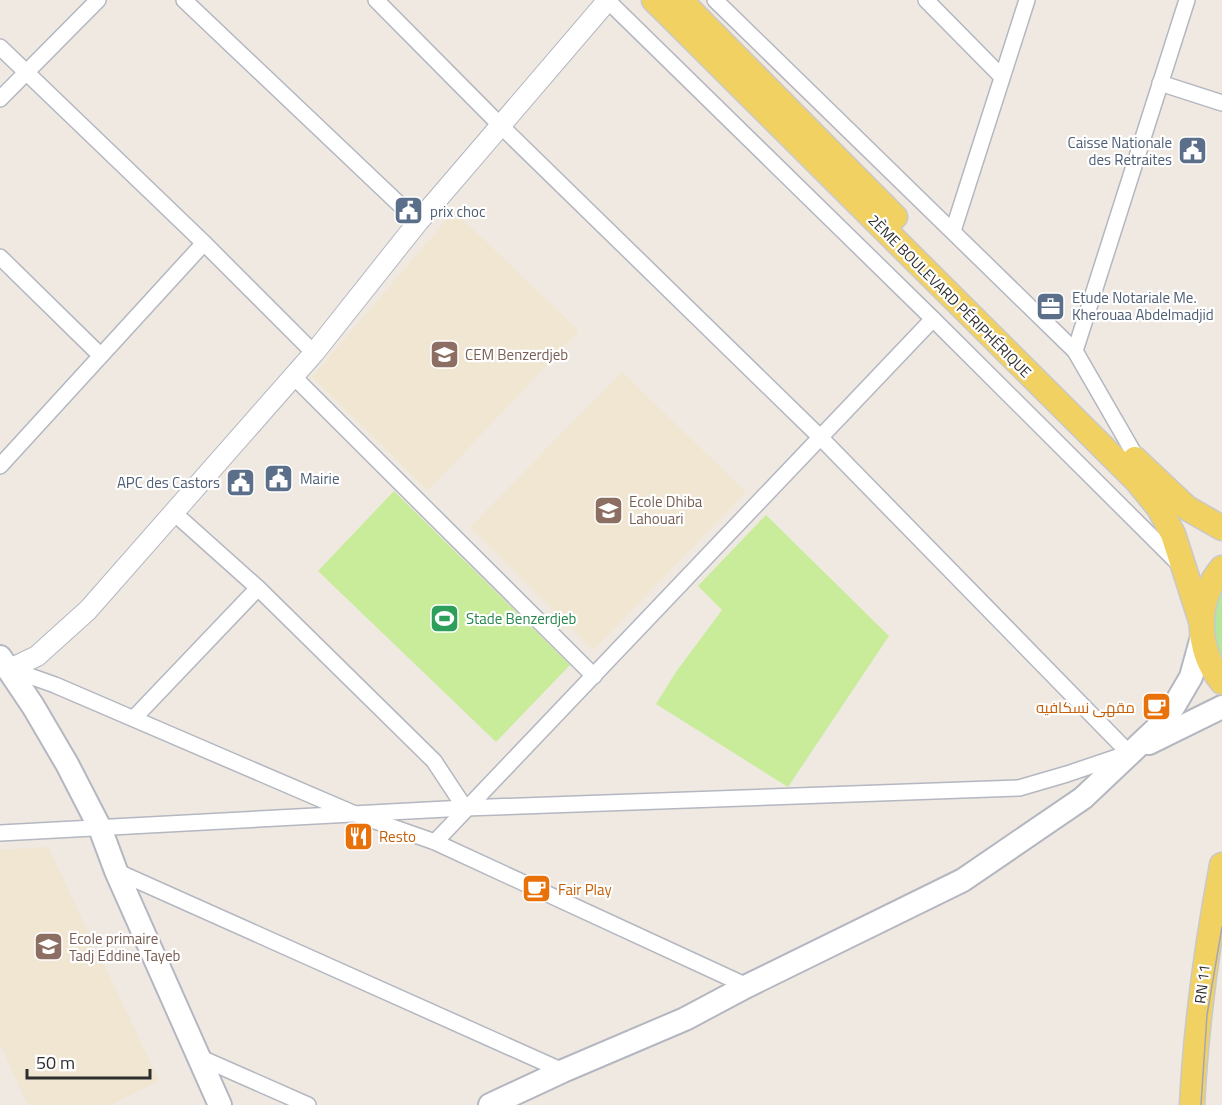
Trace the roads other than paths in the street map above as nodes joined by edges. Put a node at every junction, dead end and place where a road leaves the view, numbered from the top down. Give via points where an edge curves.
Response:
1 (98, 0) edge
2 (184, 0) edge
3 (376, 0) edge
4 (607, 0) edge
5 (654, 0) edge
6 (680, 0) edge
7 (715, 0) edge
8 (926, 0) edge
9 (1027, 0) edge
10 (1187, 0) edge
11 (0, 47) edge
12 (27, 73) junction
13 (1002, 76) junction
14 (1160, 83) junction
15 (0, 99) edge
16 (1222, 103) edge
17 (501, 126) junction
18 (418, 222) junction
19 (953, 231) junction
20 (204, 243) junction
21 (0, 257) edge
22 (933, 319) junction
23 (1074, 351) junction
24 (314, 353) junction
25 (100, 355) junction
26 (294, 377) junction
27 (820, 437) junction
28 (2, 459) edge
29 (1139, 462) junction
30 (173, 512) junction
31 (1222, 528) edge
32 (1222, 568) edge
33 (1186, 571) junction
34 (258, 588) junction
35 (1201, 629) junction
36 (2, 666) edge
37 (594, 676) junction
38 (1222, 682) edge
39 (1222, 707) edge
40 (134, 718) junction
41 (1129, 753) junction
42 (465, 808) junction
43 (355, 814) junction
44 (100, 828) junction
45 (0, 833) edge
46 (435, 842) junction
47 (1222, 865) edge
48 (116, 871) junction
49 (747, 986) junction
50 (199, 1057) junction
51 (563, 1071) junction
52 (220, 1105) edge
53 (308, 1105) edge
54 (490, 1105) edge
55 (1191, 1105) edge

1 - 12 street
2 - 18 street
3 - 17 street
4 - 17 street
4 - 22 street
5 - 33 main road, 2ÈME BOULEVARD PÉRIPHÉRIQUE via 1137,481 1159,508
6 - 29 main road, 2ÈME BOULEVARD PÉRIPHÉRIQUE
7 - 19 street
8 - 13 street
9 - 13 street
10 - 14 street
11 - 12 street
12 - 15 street
12 - 20 street
13 - 19 street
14 - 16 street
14 - 23 street
17 - 18 street
17 - 27 street
18 - 24 street
19 - 23 street
20 - 24 street
20 - 25 street
21 - 25 street
22 - 27 street
22 - 33 street
23 - 29 street
24 - 26 street
25 - 28 street
26 - 30 street
26 - 37 street
27 - 37 street
27 - 41 street
29 - 31 main road, 2ÈME BOULEVARD PÉRIPHÉRIQUE via 1187,508
30 - 34 street
30 - 36 street via 88,610 37,656
32 - 35 main road via 1206,594
33 - 35 main road, 2ÈME BOULEVARD PÉRIPHÉRIQUE
34 - 40 street
34 - 42 street via 434,761
35 - 38 main road, 2ÈME BOULEVARD PÉRIPHÉRIQUE via 1212,668
35 - 41 main road via 1191,678 1157,728
36 - 40 street
36 - 44 main road via 67,764
37 - 42 street
39 - 41 main road
40 - 43 street
41 - 42 street via 1019,788
41 - 49 main road via 1083,798 963,879
42 - 43 street
42 - 46 street
43 - 44 street
43 - 46 street
44 - 45 street
44 - 48 main road
46 - 49 street
47 - 55 main road, RN 11 via 1205,958
48 - 50 main road
48 - 51 street
49 - 51 main road via 685,1019
50 - 52 main road
50 - 53 street
51 - 54 main road

